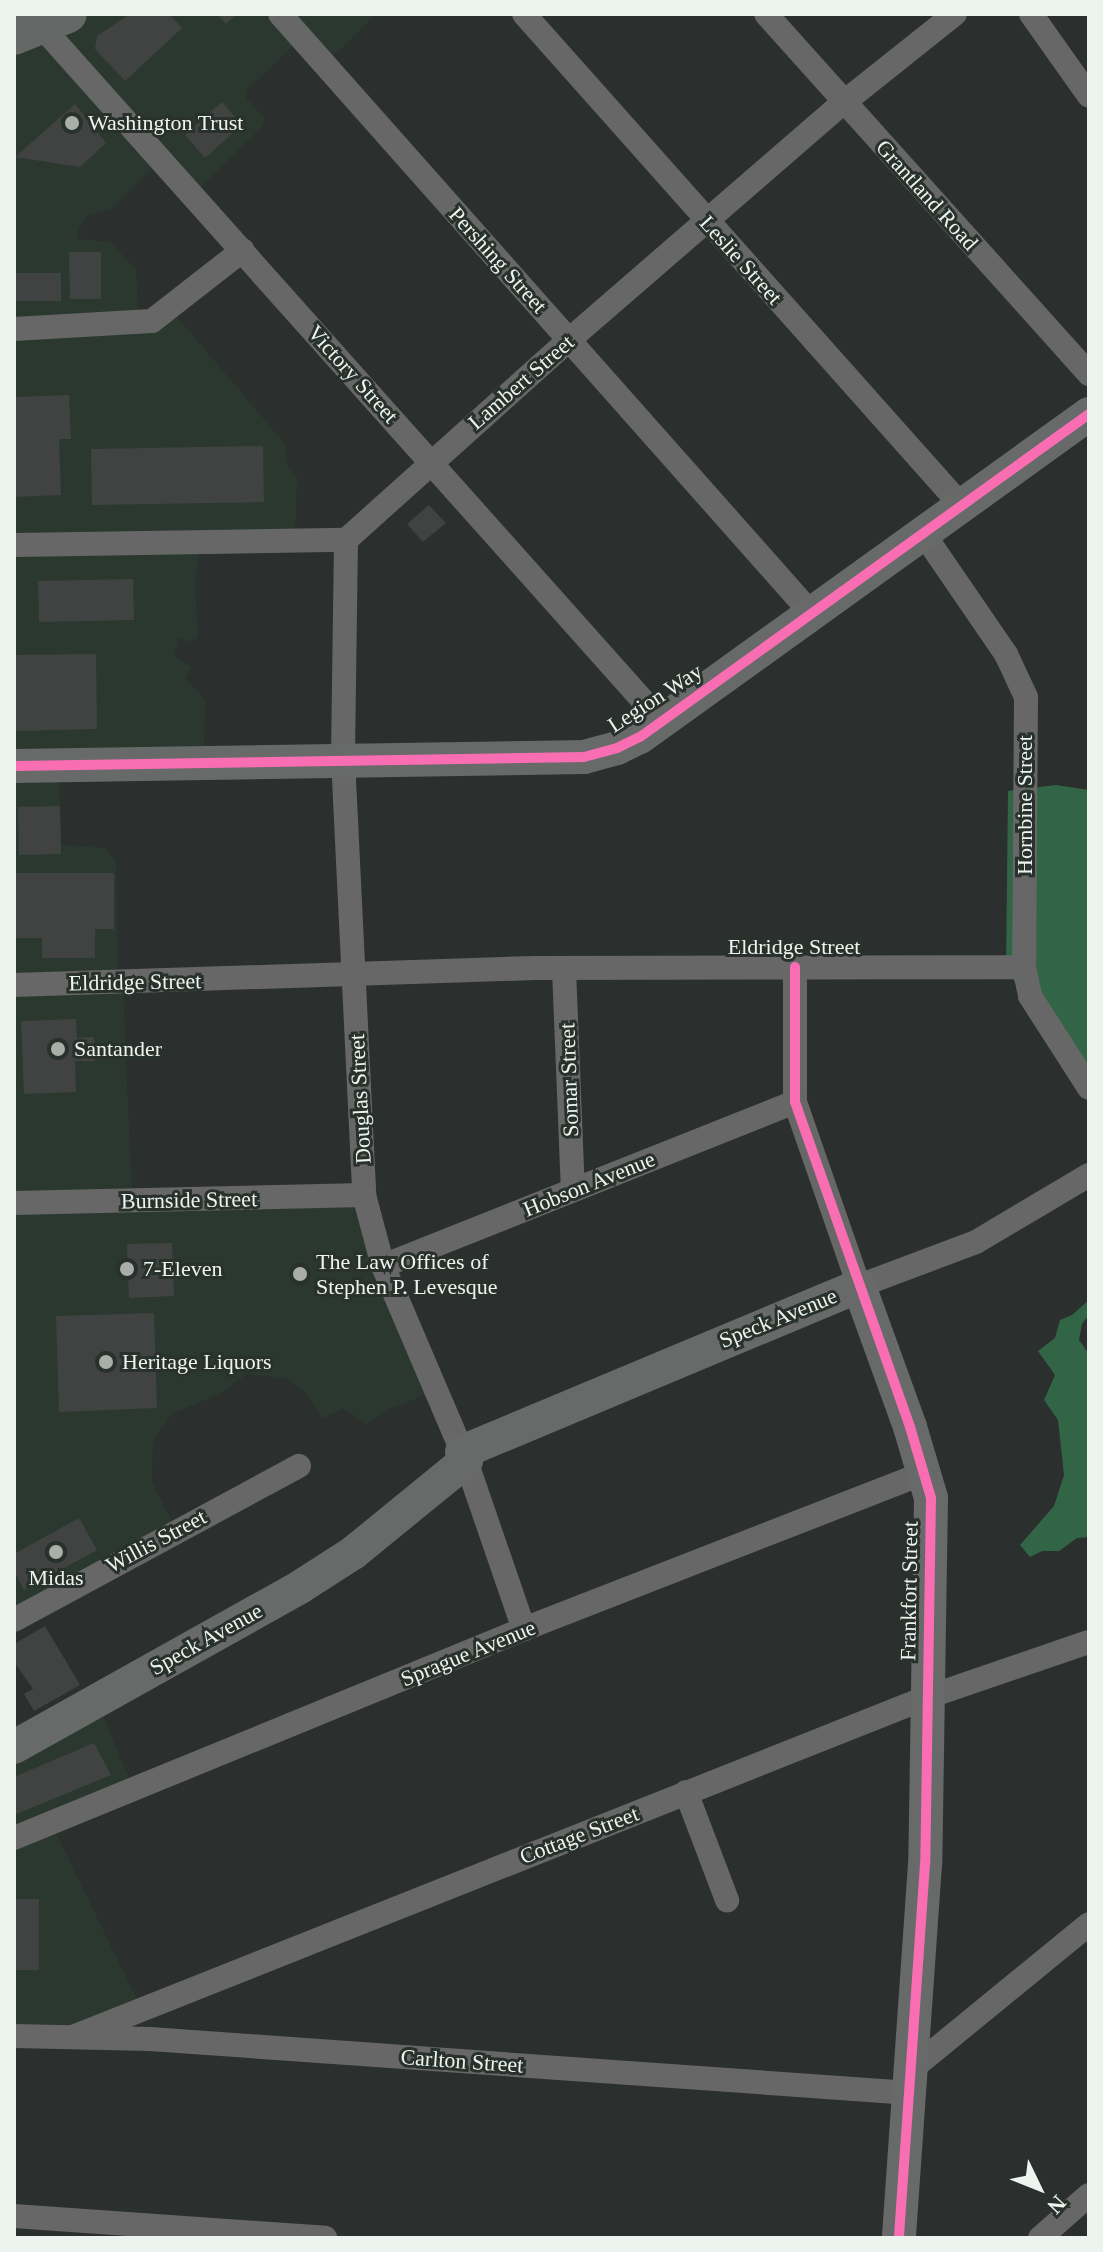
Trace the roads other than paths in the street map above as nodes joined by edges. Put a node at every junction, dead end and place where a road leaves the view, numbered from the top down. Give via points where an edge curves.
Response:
1 (280, 14) edge
2 (524, 14) edge
3 (766, 14) edge
4 (955, 14) edge
5 (1031, 14) edge
6 (41, 26) edge
7 (1089, 96) edge
8 (843, 103) junction
9 (706, 221) junction
10 (243, 250) junction
11 (14, 329) edge
12 (569, 340) junction
13 (1089, 374) edge
14 (1089, 414) edge
15 (431, 462) junction
16 (960, 504) junction
17 (923, 533) junction
18 (346, 540) junction
19 (14, 545) edge
20 (811, 613) junction
21 (662, 722) junction
22 (343, 759) junction
23 (14, 766) edge
24 (795, 967) junction
25 (1024, 967) junction
26 (564, 969) junction
27 (353, 976) junction
28 (14, 985) edge
29 (1089, 1088) edge
30 (795, 1102) junction
31 (1089, 1175) edge
32 (573, 1190) junction
33 (364, 1195) junction
34 (14, 1203) edge
35 (383, 1266) junction
36 (859, 1286) junction
37 (464, 1456) junction
38 (299, 1466) dead end
39 (924, 1473) junction
40 (14, 1620) edge
41 (524, 1629) junction
42 (1089, 1642) edge
43 (928, 1697) junction
44 (14, 1747) edge
45 (686, 1792) junction
46 (14, 1838) edge
47 (727, 1900) dead end
48 (1089, 1924) edge
49 (14, 2036) edge
50 (73, 2037) junction
51 (911, 2080) junction
52 (1089, 2195) edge
53 (14, 2216) edge
54 (325, 2238) edge
55 (899, 2238) edge
56 (1040, 2238) edge

1 - 12 street, Pershing Street
2 - 9 street, Leslie Street
3 - 8 street, Grantland Road
4 - 8 street, Lambert Street
5 - 7 street
6 - 10 street, Victory Street
8 - 9 street, Lambert Street
8 - 13 street, Grantland Road
9 - 12 street, Lambert Street
9 - 16 street, Leslie Street
10 - 11 street via 152,321
10 - 15 street, Victory Street
12 - 15 street, Lambert Street
12 - 20 street, Pershing Street
14 - 16 street, Legion Way
15 - 18 street, Lambert Street
15 - 21 street, Victory Street
16 - 17 street, Legion Way
17 - 20 street, Legion Way
17 - 25 street, Hornbine Street via 1006,654 1026,697
18 - 19 street
18 - 22 street, Douglas Street
20 - 21 street, Legion Way
21 - 22 street, Legion Way via 617,748 584,757
22 - 23 street, Legion Way
22 - 27 street, Douglas Street
24 - 25 street, Eldridge Street
24 - 26 street, Eldridge Street
24 - 30 street, Frankfort Street
25 - 29 street, Hornbine Street via 1030,996
26 - 27 street, Eldridge Street
26 - 32 street, Somar Street
27 - 28 street, Eldridge Street
27 - 33 street, Douglas Street
30 - 32 street, Hobson Avenue
30 - 36 street, Frankfort Street
31 - 36 street, Speck Avenue via 976,1242
32 - 35 street, Hobson Avenue
33 - 34 street, Burnside Street
33 - 35 street, Douglas Street
35 - 37 street, Douglas Street
36 - 37 street, Speck Avenue
36 - 39 street, Frankfort Street
37 - 41 street, Douglas Street
37 - 44 street, Speck Avenue via 353,1553
38 - 40 street, Willis Street
39 - 41 street, Sprague Avenue
39 - 43 street, Frankfort Street via 931,1498
41 - 46 street, Sprague Avenue
42 - 43 street, Cottage Street
43 - 45 street, Cottage Street
43 - 51 street, Frankfort Street via 925,1864
45 - 47 street
45 - 50 street, Cottage Street
48 - 51 street
49 - 50 street, Carlton Street
50 - 51 street, Carlton Street
51 - 55 street, Frankfort Street
52 - 56 street
53 - 54 street

